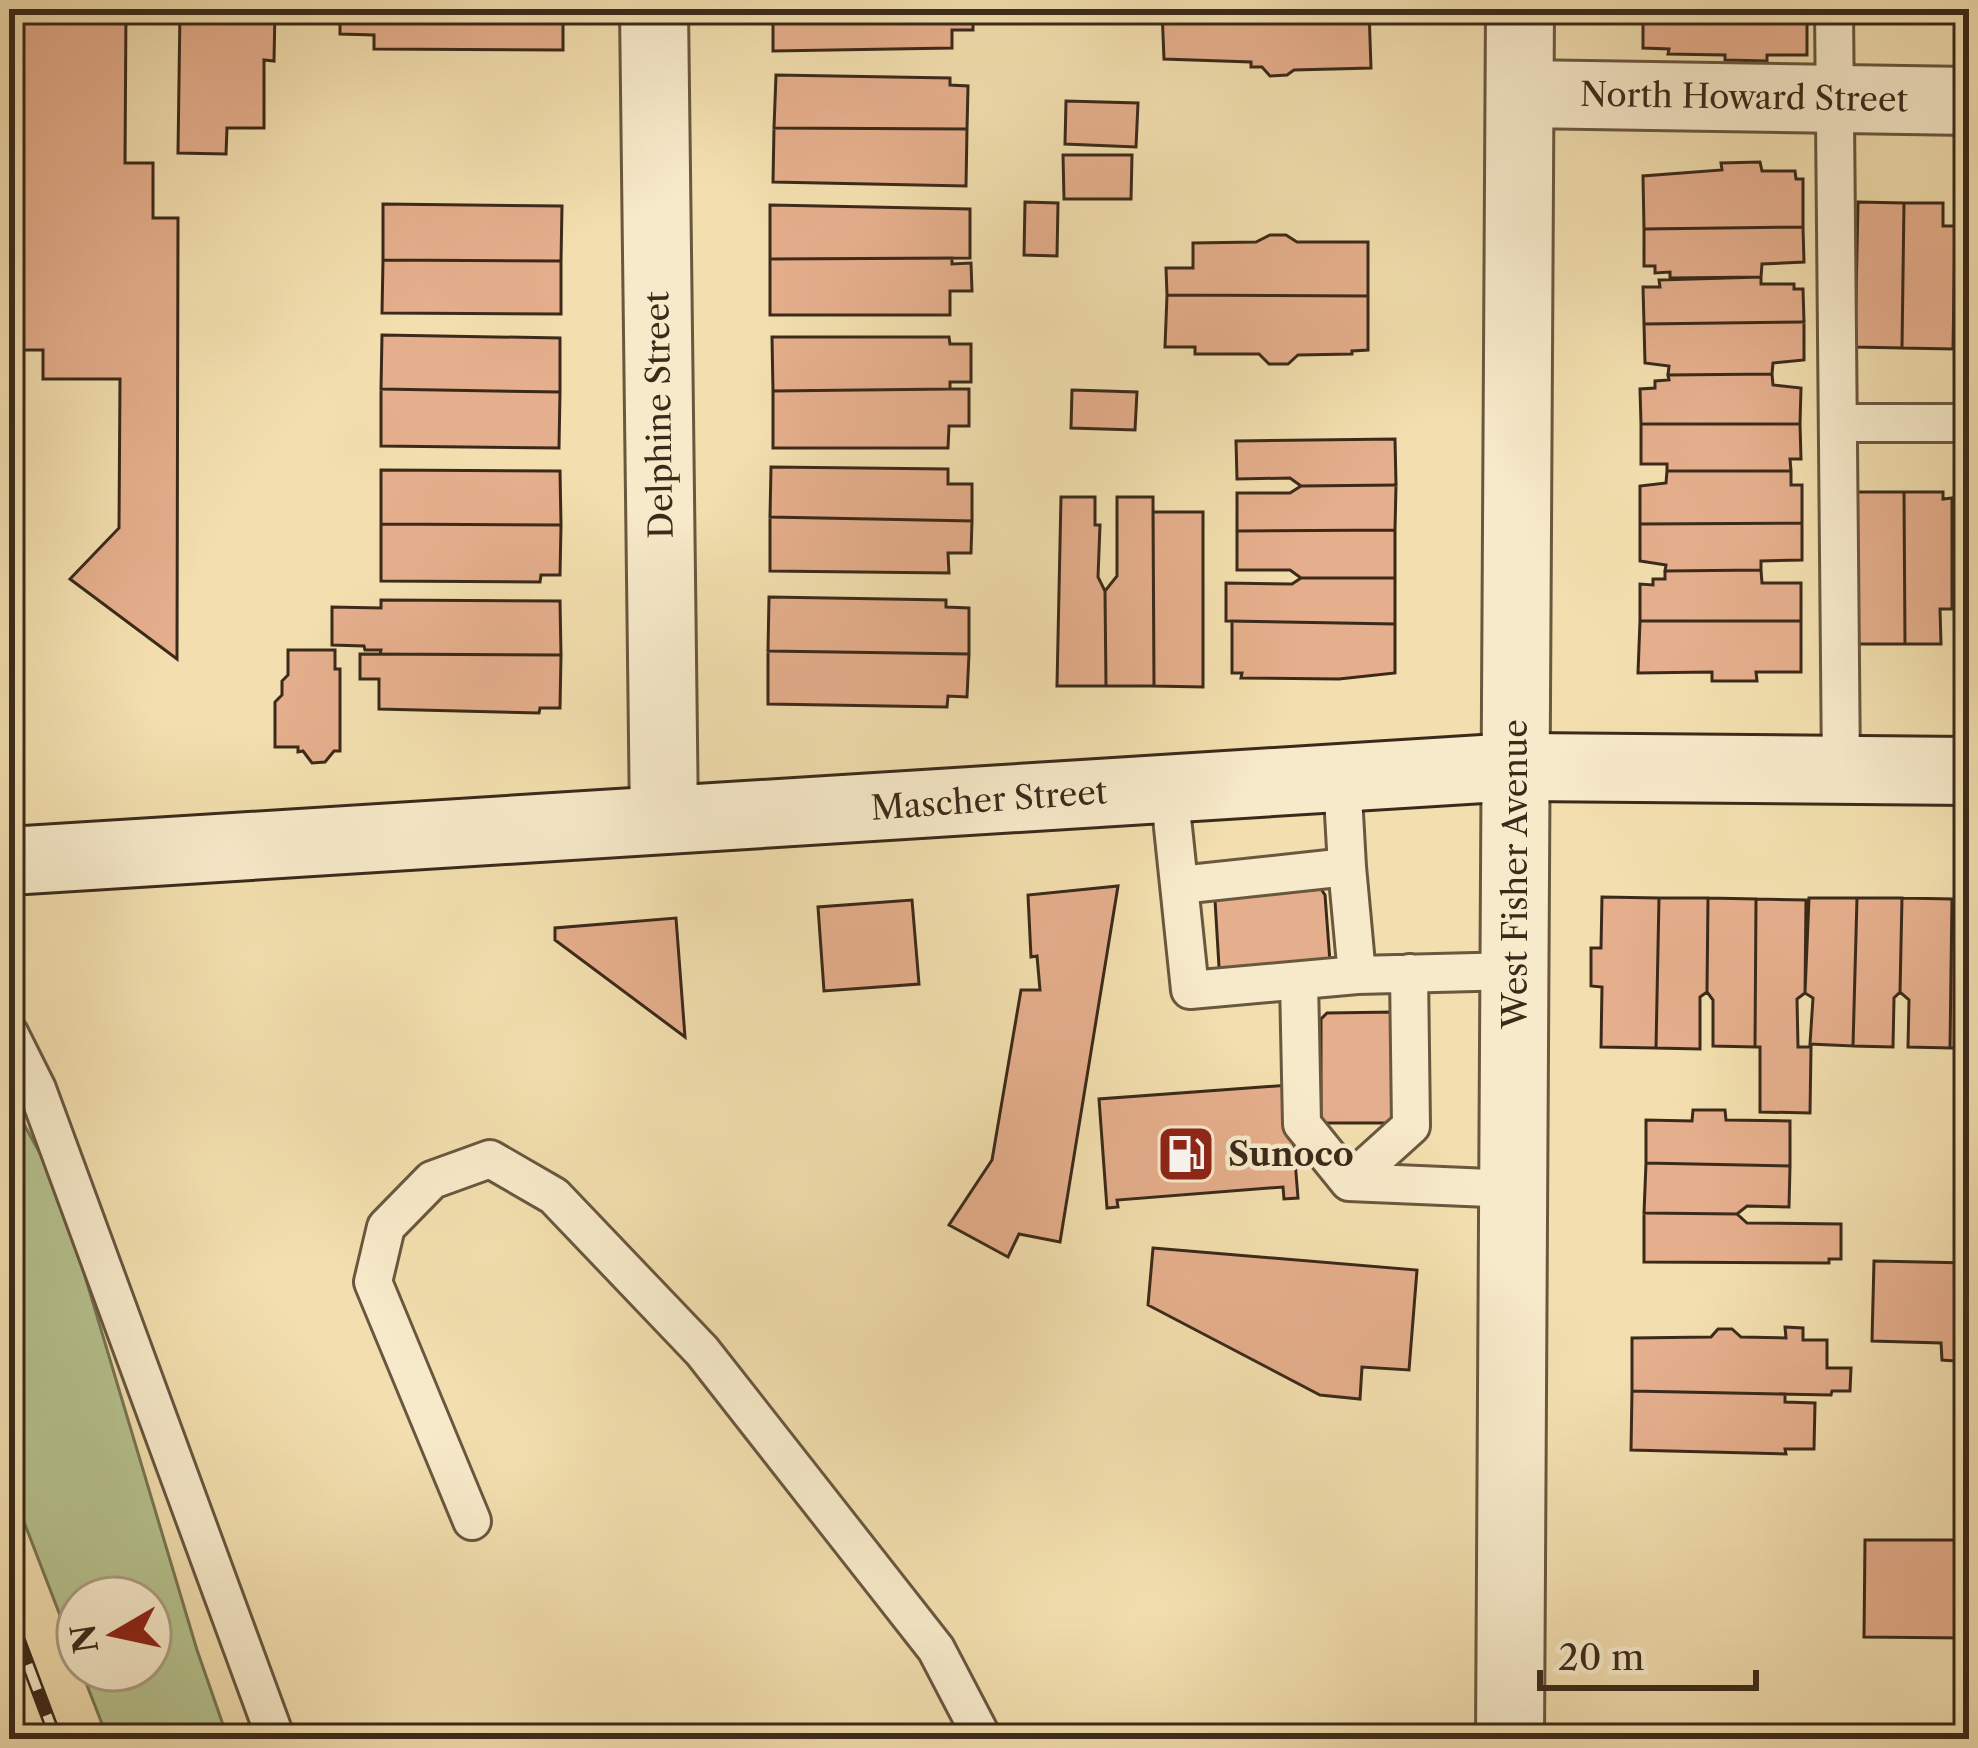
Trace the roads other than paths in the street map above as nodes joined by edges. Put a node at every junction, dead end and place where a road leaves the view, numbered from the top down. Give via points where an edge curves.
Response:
1 (654, 9) edge
2 (1520, 9) edge
3 (1834, 9) edge
4 (1520, 94) junction
5 (1835, 99) junction
6 (1969, 101) edge
7 (1838, 423) junction
8 (1969, 423) edge
9 (1515, 767) junction
10 (1841, 770) junction
11 (1969, 771) edge
12 (1342, 778) junction
13 (1169, 789) junction
14 (664, 820) junction
15 (9, 861) edge
16 (1347, 867) junction
17 (1180, 885) junction
18 (1515, 971) junction
19 (1409, 973) junction
20 (1357, 975) junction
21 (1299, 981) junction
22 (9, 1033) edge
23 (1349, 1182) junction
24 (1513, 1189) junction
25 (472, 1521) dead end
26 (276, 1739) edge
27 (983, 1739) edge
28 (1510, 1739) edge

1 - 14 street, Delphine Street
2 - 4 street, West Fisher Avenue
3 - 5 lane
4 - 5 street, North Howard Street
4 - 9 street, West Fisher Avenue
5 - 6 street, North Howard Street
5 - 7 lane
7 - 8 lane
7 - 10 lane
9 - 10 street, Mascher Street
9 - 12 street, Mascher Street
9 - 18 street, West Fisher Avenue
10 - 11 street, Mascher Street
12 - 13 street, Mascher Street
12 - 16 lane
13 - 14 street, Mascher Street
13 - 17 lane
14 - 15 street, Mascher Street
16 - 17 lane
16 - 20 lane
17 - 21 lane via 1190,990
18 - 19 lane
18 - 24 street, West Fisher Avenue
19 - 20 lane
19 - 23 lane via 1411,1126
20 - 21 lane
21 - 23 lane via 1302,1124
22 - 26 lane via 37,1089
23 - 24 lane
24 - 28 street, West Fisher Avenue
25 - 27 lane via 373,1282 386,1227 432,1180 490,1159 554,1196 702,1352 935,1649

